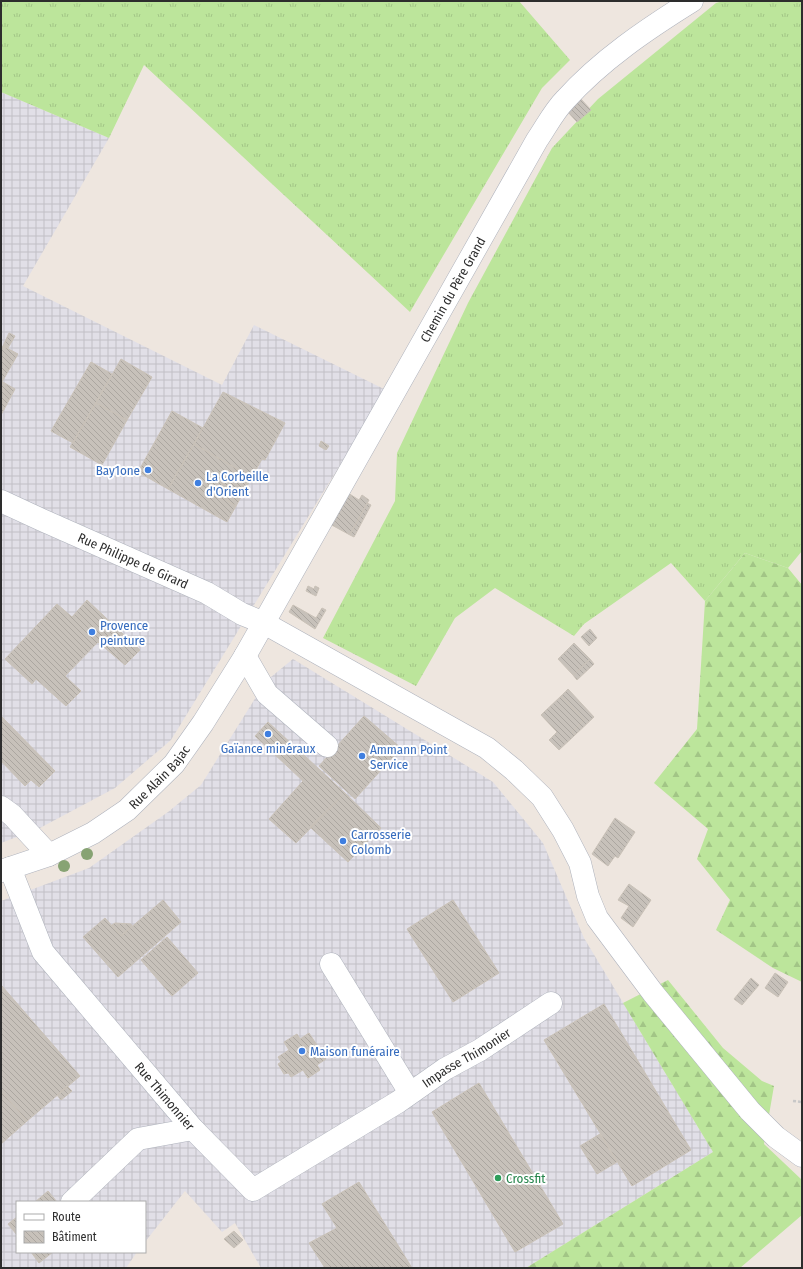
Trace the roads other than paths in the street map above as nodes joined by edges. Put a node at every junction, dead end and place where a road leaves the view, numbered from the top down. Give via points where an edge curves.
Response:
1 (692, 1) edge
2 (1, 501) edge
3 (264, 623) junction
4 (245, 656) junction
5 (327, 746) dead end
6 (1, 807) edge
7 (49, 855) junction
8 (5, 869) edge
9 (331, 964) dead end
10 (550, 1003) dead end
11 (410, 1093) junction
12 (382, 1112) joint
13 (193, 1129) junction
14 (802, 1156) edge
15 (73, 1201) edge

1 - 3 street, Chemin du Père Grand via 607,59 564,100 533,147
2 - 3 street, Rue Philippe de Girard via 207,593 242,614
3 - 4 street, Rue Alain Bajac
3 - 14 street, Rue Philippe de Girard via 488,748 514,770 542,798 563,830 580,863 588,896 597,918 648,987 750,1111 776,1137
4 - 5 street via 267,694
4 - 7 street, Rue Alain Bajac via 174,764 127,810 93,833
6 - 7 street via 12,815
7 - 8 street, Rue Alain Bajac
8 - 13 street, Rue Thimonnier via 43,952
9 - 11 street
10 - 11 street, Impasse Thimonier
11 - 12 street, Impasse Thimonier
12 - 13 street, Rue Thimonnier via 253,1190
13 - 15 street via 138,1139

